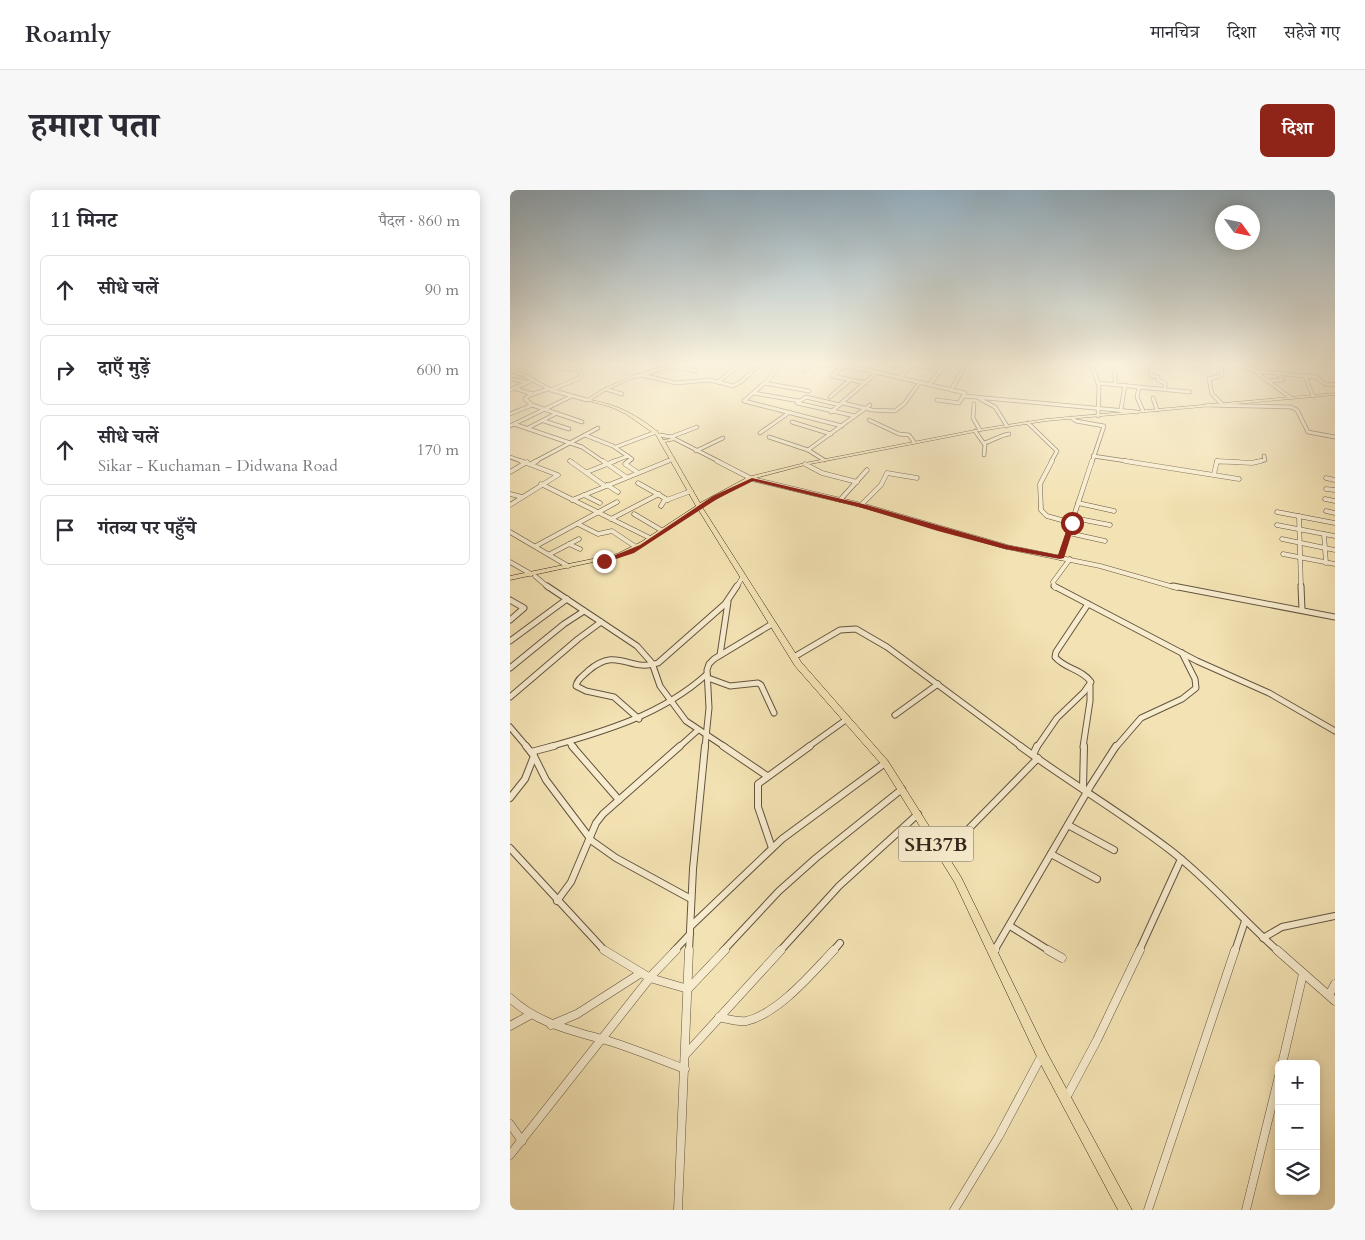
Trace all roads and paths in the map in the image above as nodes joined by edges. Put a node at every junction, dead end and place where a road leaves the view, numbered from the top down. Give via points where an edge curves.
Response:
1 (541, 411) edge
2 (550, 411) edge
3 (623, 411) edge
4 (784, 411) edge
5 (825, 411) edge
6 (862, 411) edge
7 (878, 411) edge
8 (891, 411) edge
9 (974, 411) edge
10 (997, 411) edge
11 (1098, 411) edge
12 (1131, 411) edge
13 (1152, 411) edge
14 (1297, 411) edge
15 (790, 412) junction
16 (831, 412) joint
17 (1140, 412) junction
18 (558, 413) junction
19 (855, 416) junction
20 (1098, 416) junction
21 (1072, 418) junction
22 (543, 420) junction
23 (869, 420) dead end
24 (582, 422) dead end
25 (792, 422) dead end
26 (1028, 423) junction
27 (512, 425) edge
28 (842, 426) junction
29 (1006, 426) junction
30 (698, 427) dead end
31 (528, 428) junction
32 (598, 428) dead end
33 (569, 429) dead end
34 (978, 430) junction
35 (760, 433) dead end
36 (658, 434) junction
37 (831, 434) junction
38 (1009, 434) dead end
39 (585, 435) junction
40 (769, 437) dead end
41 (1335, 437) edge
42 (672, 438) junction
43 (723, 438) dead end
44 (664, 441) junction
45 (570, 442) junction
46 (914, 442) junction
47 (984, 443) junction
48 (616, 447) junction
49 (808, 450) junction
50 (696, 451) junction
51 (984, 455) dead end
52 (510, 456) edge
53 (628, 456) junction
54 (1093, 456) junction
55 (1264, 456) dead end
56 (673, 458) junction
57 (824, 460) junction
58 (570, 461) dead end
59 (529, 463) junction
60 (608, 464) junction
61 (805, 464) junction
62 (867, 470) dead end
63 (510, 472) edge
64 (587, 472) junction
65 (638, 472) junction
66 (1214, 474) junction
67 (626, 477) junction
68 (917, 478) dead end
69 (1326, 478) dead end
70 (751, 479) junction
71 (1239, 479) dead end
72 (1335, 480) edge
73 (857, 482) junction
74 (638, 483) dead end
75 (541, 484) junction
76 (606, 485) junction
77 (1326, 489) dead end
78 (1335, 490) edge
79 (691, 491) junction
80 (618, 492) dead end
81 (510, 494) edge
82 (659, 494) junction
83 (584, 495) junction
84 (522, 497) junction
85 (1325, 499) dead end
86 (572, 500) junction
87 (668, 500) junction
88 (840, 500) junction
89 (1335, 501) edge
90 (617, 502) dead end
91 (600, 503) dead end
92 (1078, 503) junction
93 (510, 504) edge
94 (861, 505) junction
95 (661, 506) dead end
96 (699, 506) junction
97 (1114, 511) dead end
98 (1326, 511) dead end
99 (1277, 512) dead end
100 (1335, 512) edge
101 (599, 513) junction
102 (634, 514) dead end
103 (1299, 516) junction
104 (611, 518) junction
105 (1073, 520) junction
106 (1335, 523) edge
107 (578, 524) junction
108 (1110, 525) dead end
109 (1277, 525) dead end
110 (1299, 529) junction
111 (661, 530) junction
112 (510, 532) edge
113 (1069, 533) junction
114 (1324, 534) junction
115 (1335, 536) edge
116 (650, 538) junction
117 (579, 539) dead end
118 (1282, 539) dead end
119 (1105, 541) dead end
120 (1301, 543) junction
121 (569, 544) junction
122 (536, 546) junction
123 (636, 547) junction
124 (1325, 548) junction
125 (580, 549) dead end
126 (1335, 550) edge
127 (550, 554) junction
128 (1283, 554) dead end
129 (1060, 558) junction
130 (1300, 558) junction
131 (1070, 559) junction
132 (510, 562) edge
133 (1326, 562) junction
134 (1335, 564) edge
135 (568, 566) junction
136 (533, 575) junction
137 (742, 578) junction
138 (510, 579) edge
139 (729, 598) junction
140 (567, 599) junction
141 (510, 600) edge
142 (1088, 604) junction
143 (1302, 610) junction
144 (584, 611) junction
145 (1335, 617) edge
146 (510, 620) edge
147 (601, 622) junction
148 (772, 624) junction
149 (510, 641) edge
150 (1182, 653) junction
151 (720, 655) junction
152 (794, 657) junction
153 (652, 666) junction
154 (510, 668) edge
155 (708, 676) junction
156 (938, 684) junction
157 (1090, 685) junction
158 (510, 698) edge
159 (672, 703) junction
160 (774, 713) dead end
161 (895, 715) dead end
162 (639, 719) junction
163 (847, 719) junction
164 (510, 727) edge
165 (698, 730) junction
166 (1335, 731) edge
167 (706, 735) junction
168 (569, 742) junction
169 (532, 754) junction
170 (1036, 756) junction
171 (885, 763) junction
172 (767, 776) junction
173 (902, 789) junction
174 (1085, 790) junction
175 (510, 798) edge
176 (619, 800) junction
177 (918, 814) junction
178 (1068, 825) junction
179 (589, 838) junction
180 (510, 848) edge
181 (772, 848) junction
182 (1114, 850) dead end
183 (1051, 854) junction
184 (942, 855) junction
185 (1181, 859) junction
186 (1097, 879) dead end
187 (692, 899) junction
188 (557, 901) junction
189 (1335, 916) edge
190 (1245, 921) junction
191 (1010, 926) junction
192 (690, 930) junction
193 (1263, 938) junction
194 (840, 943) dead end
195 (993, 953) junction
196 (1062, 958) dead end
197 (641, 973) junction
198 (1303, 974) junction
199 (650, 978) junction
200 (1335, 984) edge
201 (688, 989) junction
202 (510, 998) edge
203 (1332, 998) edge
204 (530, 1015) junction
205 (719, 1017) junction
206 (510, 1026) edge
207 (551, 1026) junction
208 (602, 1039) junction
209 (686, 1055) junction
210 (1042, 1055) junction
211 (1283, 1060) edge
212 (685, 1069) junction
213 (1275, 1092) edge
214 (1065, 1099) junction
215 (510, 1124) edge
216 (522, 1141) junction
217 (512, 1151) edge
218 (678, 1210) edge
219 (954, 1210) edge
220 (1125, 1210) edge
221 (1148, 1210) edge
222 (1246, 1210) edge

1 - 27 street
2 - 18 street
3 - 36 main road
4 - 15 street
5 - 16 street
6 - 19 street
7 - 8 street
9 - 34 street
10 - 29 street
11 - 20 street
12 - 17 street
13 - 17 main road
14 - 41 street via 1308,432
15 - 28 street
15 - 35 street
16 - 19 street
17 - 20 main road
18 - 22 street
18 - 24 street
19 - 28 street
20 - 21 main road
21 - 26 main road
21 - 54 street via 1104,426
22 - 31 street
22 - 33 street
23 - 46 street via 899,434 909,435
25 - 37 street
26 - 29 main road
26 - 105 street via 1057,451 1040,484 1041,510 1047,516
27 - 31 street
28 - 37 street
29 - 34 main road
30 - 42 street
31 - 45 street
32 - 39 street
34 - 46 main road
34 - 47 street
36 - 42 street
36 - 44 main road
36 - 48 street
37 - 49 street
38 - 47 street
39 - 45 street
39 - 48 street
40 - 49 street
42 - 44 main road
42 - 50 street
43 - 50 street
44 - 56 main road
45 - 59 street
45 - 60 street via 582,446
46 - 57 main road
47 - 51 street
48 - 53 street
49 - 57 street
50 - 70 street
52 - 59 street
53 - 60 street
53 - 65 street via 633,460 625,464
54 - 66 street
54 - 92 street
55 - 66 street via 1265,460 1257,463 1217,461
56 - 65 street
56 - 79 main road
57 - 61 main road
58 - 64 street
59 - 63 street
59 - 75 street via 558,474
60 - 64 street
60 - 67 street
61 - 70 main road
61 - 73 street via 822,473
62 - 73 street
64 - 76 street
65 - 67 street
66 - 71 street
67 - 76 street
68 - 94 street via 887,474
69 - 72 street
70 - 88 street
70 - 96 main road
73 - 88 street
74 - 82 street
75 - 84 street
75 - 86 street
76 - 80 street
76 - 83 street
77 - 78 street
79 - 87 street
79 - 96 main road
81 - 84 street
82 - 87 street
82 - 104 street
83 - 86 street
83 - 91 street
84 - 93 street
85 - 89 street
86 - 101 street
87 - 95 street
88 - 94 street
90 - 101 street
92 - 97 street
92 - 105 street
94 - 129 street via 959,535
96 - 111 main road
96 - 136 main road via 631,552 604,561
96 - 137 main road, SH37B
98 - 100 street
99 - 103 street
101 - 104 street
101 - 107 street
102 - 111 street
103 - 106 street
103 - 110 street
104 - 116 street
105 - 108 street
105 - 113 street
107 - 122 street
107 - 123 street via 598,534 612,531
109 - 110 street
110 - 114 street
110 - 120 street
111 - 116 main road
112 - 122 street
113 - 119 street
113 - 129 street
114 - 115 street
114 - 124 street
116 - 123 main road
117 - 121 street
118 - 120 street
120 - 124 street
120 - 130 street
121 - 125 street
121 - 127 street
122 - 127 street
123 - 135 main road via 619,555
124 - 126 street
124 - 133 street
127 - 135 street
128 - 130 street
129 - 131 street
130 - 133 street
130 - 143 street
131 - 142 street via 1052,584
131 - 143 street via 1206,594
132 - 136 street
133 - 134 street
135 - 136 main road
136 - 138 main road
136 - 140 street
137 - 139 street
137 - 148 main road, SH37B
139 - 151 street
139 - 153 street via 713,616
140 - 144 street
140 - 149 street
141 - 146 street via 524,608
142 - 150 street
142 - 157 street via 1055,657 1087,676
143 - 145 street
144 - 147 street
144 - 154 street
147 - 153 street via 636,646
147 - 158 street
148 - 151 street
148 - 152 main road, SH37B
150 - 166 street via 1269,693
150 - 174 street via 1196,688 1136,721
151 - 155 street via 709,664
152 - 156 street via 840,630 856,629
152 - 163 main road, SH37B via 822,694
153 - 159 street
153 - 162 street via 611,659 597,665 575,684 586,691 614,697
155 - 159 street
155 - 160 street via 730,686 758,683
155 - 167 street
156 - 161 street
156 - 170 street
157 - 170 street via 1056,718 1037,746
157 - 174 street via 1083,741
159 - 162 street
159 - 165 street
162 - 168 street
163 - 171 main road, SH37B
163 - 172 street
164 - 169 street
165 - 167 street
165 - 176 street
167 - 172 street
167 - 187 street
168 - 169 street
168 - 176 street
169 - 175 street via 531,769 526,779
169 - 179 street via 546,780
170 - 174 street
170 - 184 street
171 - 173 main road, SH37B
171 - 181 street
172 - 181 street via 755,791
173 - 177 main road, SH37B
173 - 201 street via 779,891
174 - 178 street
174 - 185 street
176 - 179 street via 603,814
177 - 184 main road, SH37B
177 - 205 street via 839,886
178 - 182 street
178 - 183 street
179 - 187 street via 602,850
179 - 188 street via 570,882
180 - 188 street
181 - 192 street
183 - 186 street
183 - 191 street
184 - 195 main road, SH37B via 958,880
185 - 190 street
185 - 214 street via 1114,1006
187 - 192 street
188 - 197 street via 606,952
189 - 193 street via 1282,927
190 - 193 street
190 - 221 street
191 - 195 street
191 - 196 street
192 - 199 street
192 - 201 street
193 - 198 street
194 - 205 street via 798,986 757,1018 734,1021
195 - 210 main road, SH37B
197 - 199 street
197 - 207 street via 577,1014
198 - 203 street
198 - 211 street
199 - 201 street
199 - 208 street
200 - 203 street
201 - 209 street
202 - 204 street
204 - 206 street
204 - 207 street
205 - 209 street
207 - 208 street
208 - 212 street
208 - 216 street
209 - 212 street
210 - 214 main road, SH37B
210 - 219 street via 999,1136
212 - 218 street
213 - 222 street
214 - 220 main road, SH37B
215 - 216 street
216 - 217 street

